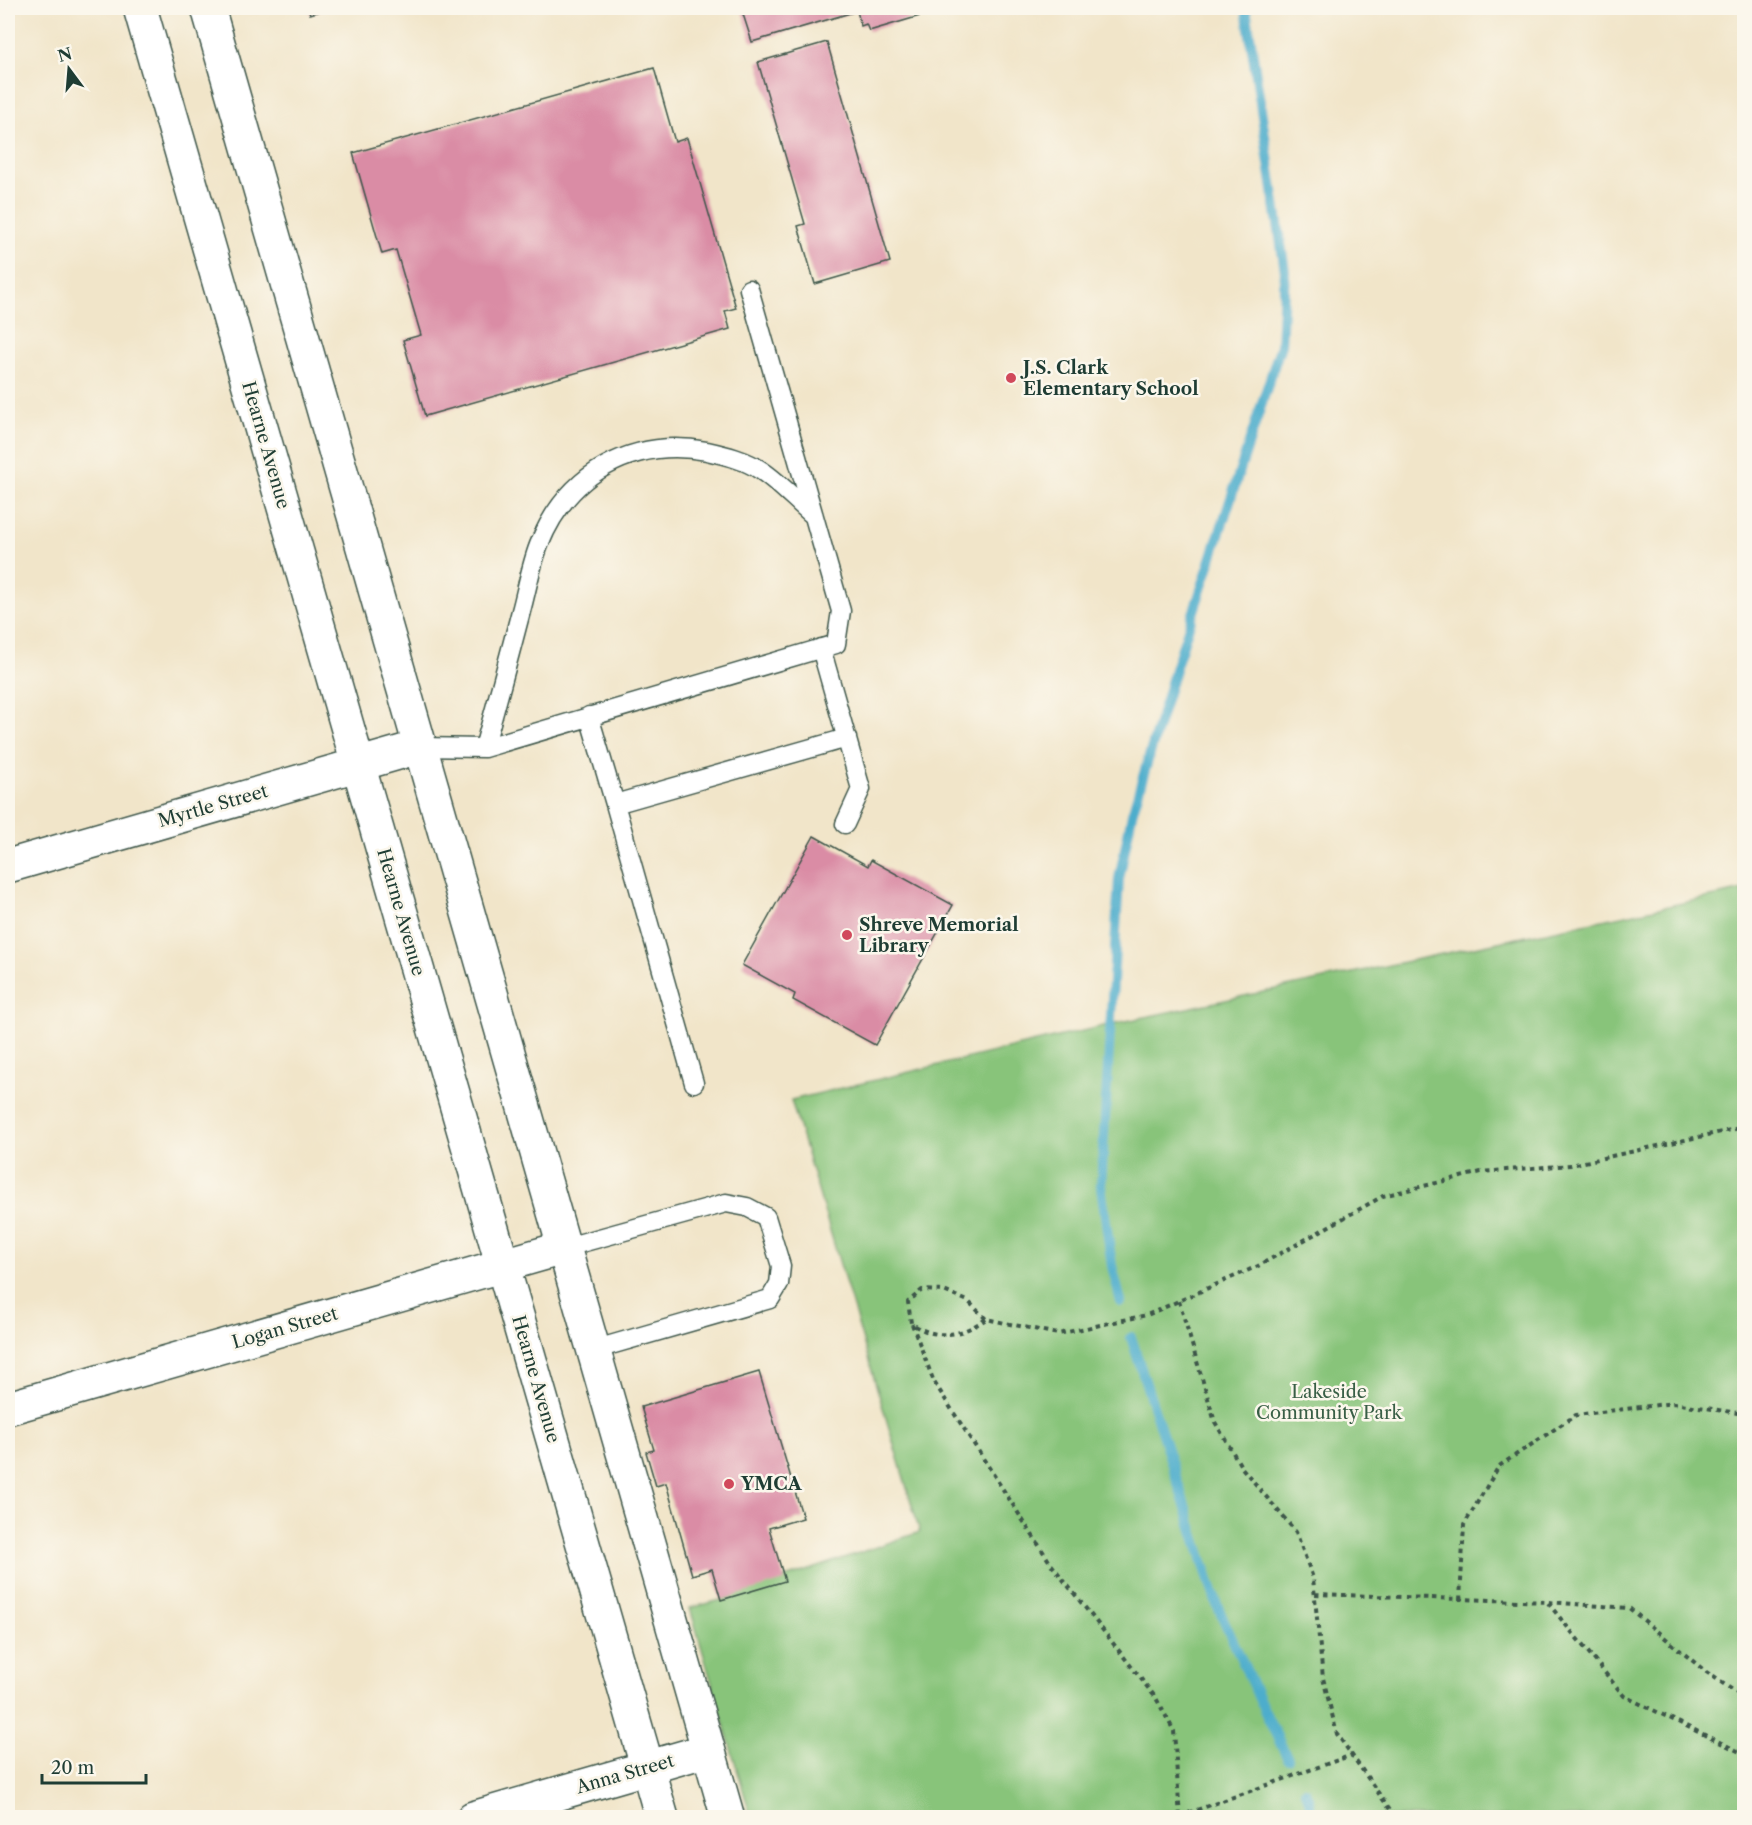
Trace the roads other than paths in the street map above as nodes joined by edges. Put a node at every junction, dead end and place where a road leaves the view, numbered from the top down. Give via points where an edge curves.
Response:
1 (140, 8) edge
2 (208, 8) edge
3 (749, 289) dead end
4 (814, 516) junction
5 (821, 648) junction
6 (589, 716) junction
7 (847, 738) junction
8 (419, 747) junction
9 (484, 748) junction
10 (359, 765) junction
11 (615, 804) junction
12 (845, 824) dead end
13 (8, 866) edge
14 (694, 1083) dead end
15 (563, 1248) junction
16 (503, 1265) junction
17 (592, 1350) junction
18 (8, 1408) edge
19 (708, 1750) junction
20 (647, 1768) junction
21 (552, 1807) edge
22 (473, 1818) edge
23 (662, 1818) edge
24 (728, 1818) edge

1 - 10 main road, Hearne Avenue
2 - 8 main road
3 - 4 lane
4 - 5 lane via 841,611 836,644
4 - 9 lane via 761,470 727,455 664,447 612,461 559,507 539,545
5 - 6 lane
5 - 7 lane
6 - 9 lane
6 - 11 lane
7 - 11 lane
7 - 12 lane via 861,789
8 - 9 lane
8 - 10 main road, Myrtle Street
8 - 15 main road
10 - 13 main road, Myrtle Street
10 - 16 main road, Hearne Avenue
11 - 14 lane
15 - 16 main road, Logan Street
15 - 17 main road
15 - 17 lane via 726,1203 747,1206 766,1217 782,1266 780,1284 770,1299
16 - 18 main road, Logan Street
16 - 20 main road, Hearne Avenue
17 - 19 main road
19 - 20 main road, Anna Street
19 - 24 main road
20 - 21 main road, Anna Street
20 - 23 main road, Hearne Avenue
21 - 22 main road, Anna Street

